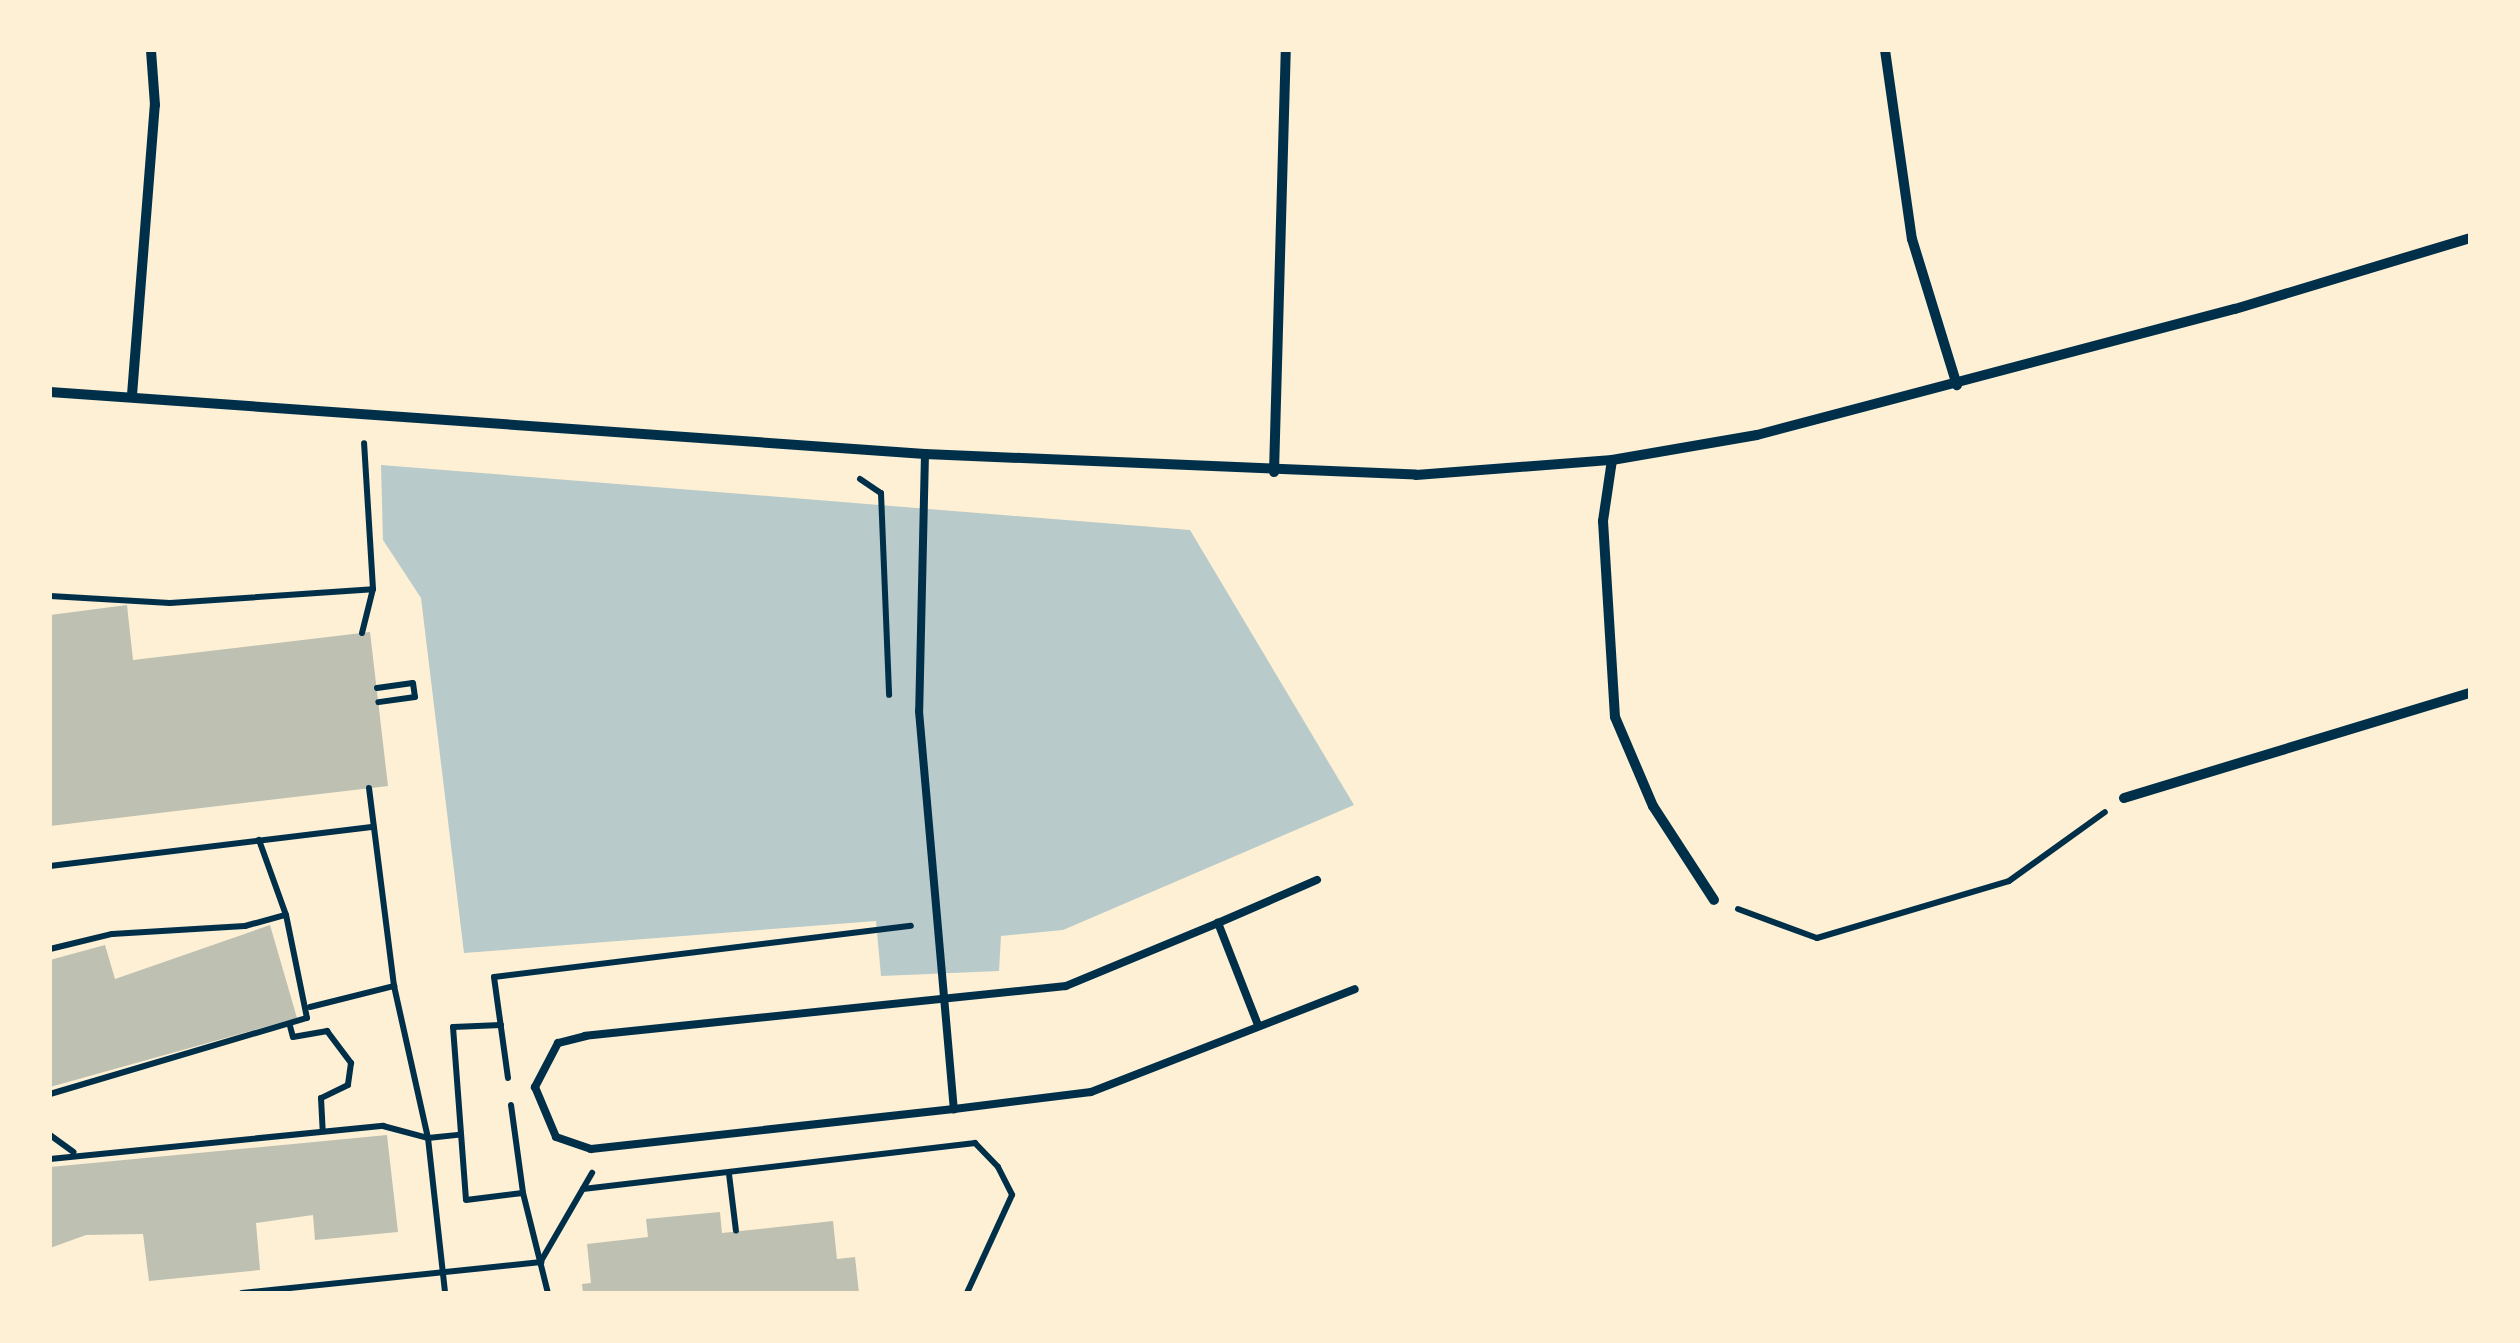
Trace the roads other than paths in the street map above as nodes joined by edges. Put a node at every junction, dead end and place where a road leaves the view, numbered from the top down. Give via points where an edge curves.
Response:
1 (150, 50) edge
2 (1286, 50) edge
3 (1885, 50) edge
4 (2470, 238) edge
5 (1957, 385) junction
6 (50, 392) edge
7 (132, 395) junction
8 (925, 454) junction
9 (1612, 460) junction
10 (1274, 472) junction
11 (2470, 693) edge
12 (2124, 798) road end
13 (1317, 880) dead end
14 (1714, 900) road end
15 (1218, 923) junction
16 (1355, 989) dead end
17 (943, 1000) junction
18 (1258, 1024) junction
19 (954, 1109) junction

1 - 7 street via 155,105
2 - 10 street
3 - 5 street via 1912,239
4 - 5 street
5 - 9 street via 1756,435
6 - 7 street
7 - 8 street
8 - 10 street
8 - 17 lane via 919,712
9 - 10 street via 1416,476
9 - 14 street via 1603,520 1616,717 1654,806
11 - 12 street
13 - 15 lane
15 - 17 lane via 1066,986
15 - 18 lane
16 - 18 lane
17 - 19 lane
17 - 19 lane via 558,1043 535,1088 556,1137 590,1149
18 - 19 lane via 1091,1092

